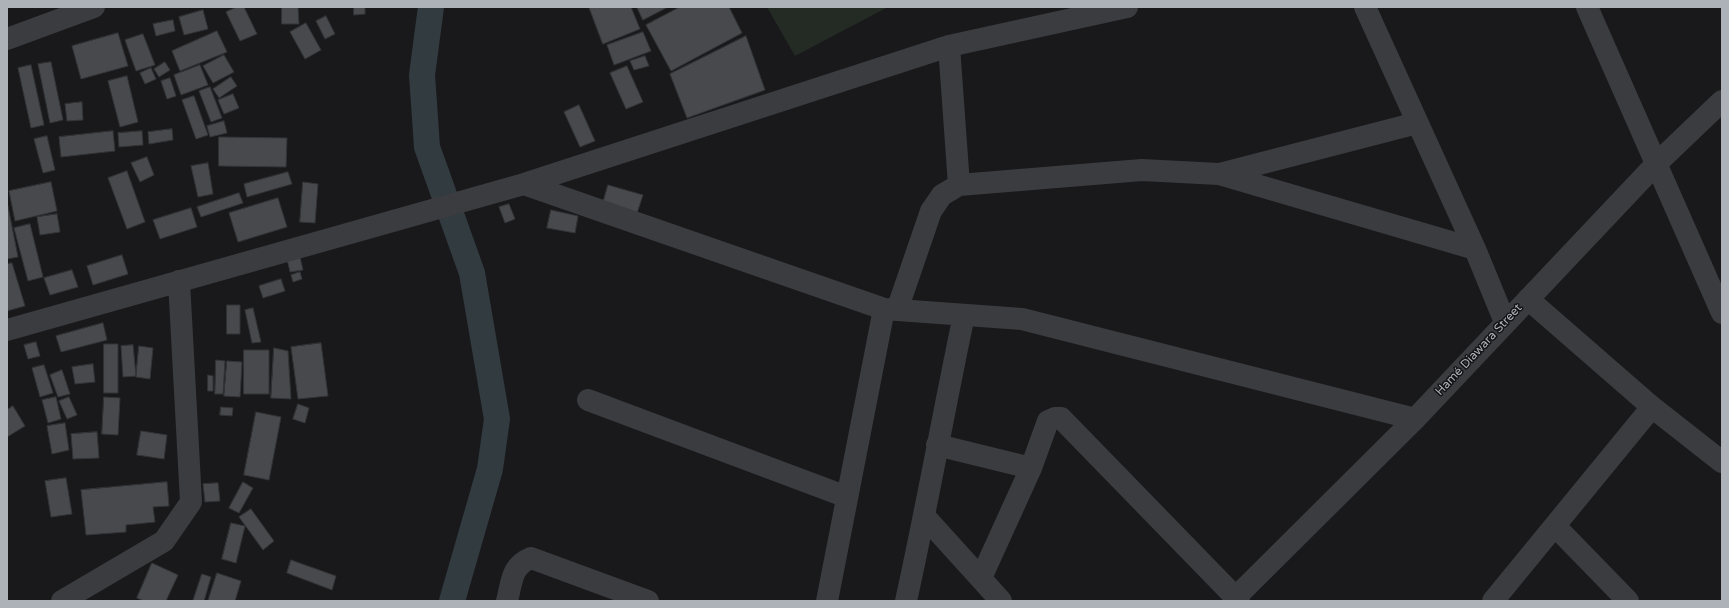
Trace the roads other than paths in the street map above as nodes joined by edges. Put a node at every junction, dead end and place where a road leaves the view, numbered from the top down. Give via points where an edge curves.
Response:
1 (94, 7) edge
2 (1127, 7) edge
3 (1365, 7) edge
4 (1587, 7) edge
5 (7, 39) edge
6 (949, 46) junction
7 (1722, 101) edge
8 (1417, 124) junction
9 (1656, 164) junction
10 (1219, 174) junction
11 (524, 184) junction
12 (959, 185) junction
13 (1475, 249) junction
14 (179, 281) junction
15 (1528, 299) junction
16 (891, 310) junction
17 (1722, 313) edge
18 (964, 315) junction
19 (1506, 322) junction
20 (7, 330) edge
21 (588, 400) dead end
22 (1652, 407) junction
23 (1415, 419) junction
24 (937, 445) junction
25 (1722, 462) edge
26 (1031, 468) junction
27 (847, 497) junction
28 (925, 517) junction
29 (1556, 527) junction
30 (981, 578) junction
31 (1237, 599) edge
32 (62, 601) edge
33 (507, 601) edge
34 (648, 601) edge
35 (827, 601) edge
36 (906, 601) edge
37 (1001, 601) edge
38 (1494, 601) edge
39 (1628, 601) edge

1 - 5 street
2 - 6 street
3 - 8 street
4 - 9 street
6 - 11 street
6 - 12 street
7 - 9 street, Hamé Diawara Street
8 - 10 street
8 - 13 street
9 - 15 street, Hamé Diawara Street
9 - 17 street
10 - 12 street via 1142,170
10 - 13 street
11 - 14 street
11 - 16 street
12 - 16 street via 942,195 931,211
13 - 19 street
14 - 20 street
14 - 32 street via 191,502 164,541
15 - 19 street, Hamé Diawara Street
15 - 22 street
16 - 18 street
16 - 27 street
18 - 23 street via 1022,319
18 - 24 street
19 - 23 street, Hamé Diawara Street
21 - 27 street
22 - 25 street
22 - 29 street
23 - 31 street, Hamé Diawara Street
24 - 26 street
24 - 28 street
26 - 30 street
26 - 31 street via 1048,422 1061,418
27 - 35 street
28 - 30 street
28 - 36 street
29 - 38 street
29 - 39 street
30 - 37 street
33 - 34 street via 515,570 522,562 531,558

